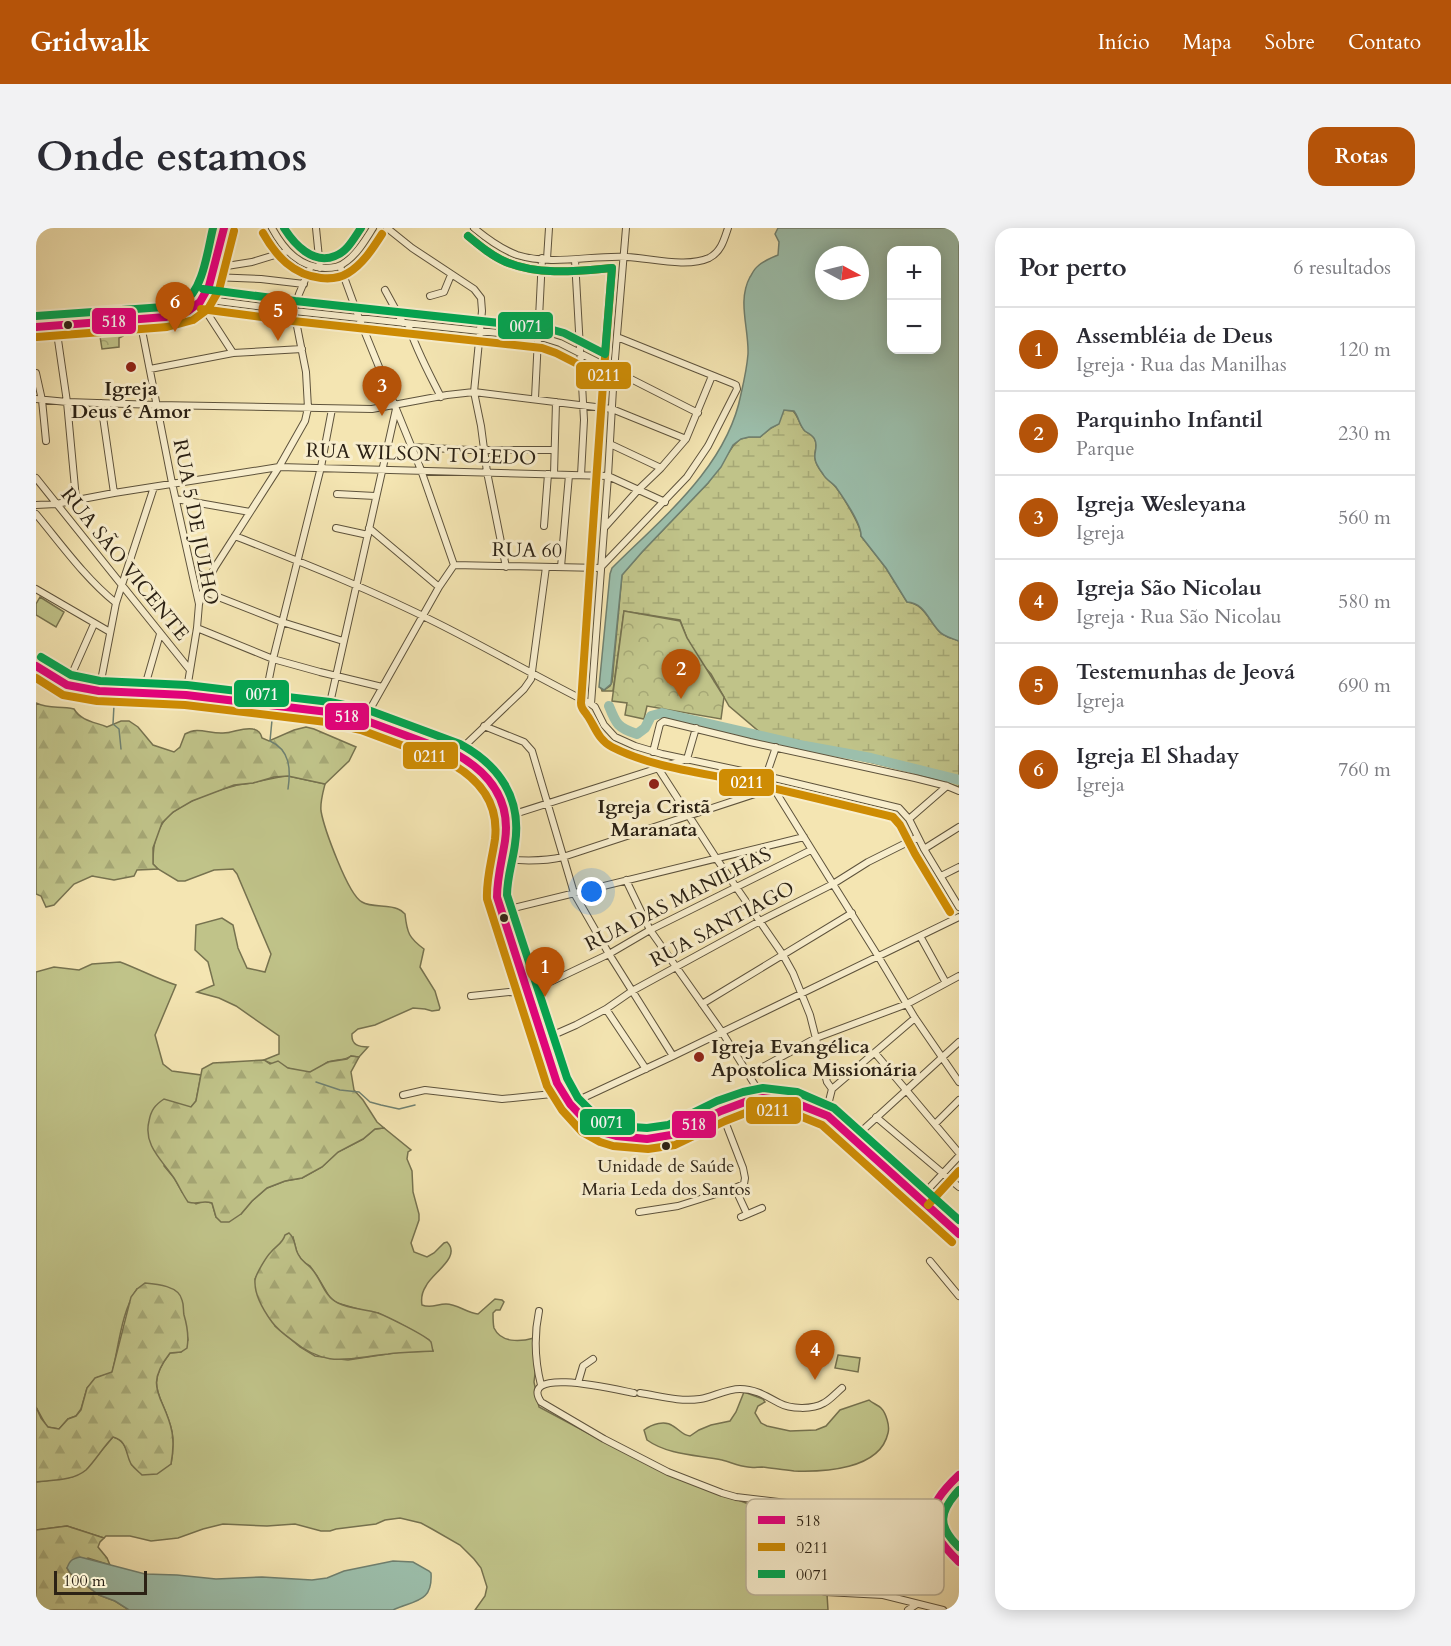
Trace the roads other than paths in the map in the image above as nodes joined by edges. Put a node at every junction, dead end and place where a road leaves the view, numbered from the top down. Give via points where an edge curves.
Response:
1 (224, 228) edge
2 (272, 228) edge
3 (316, 228) edge
4 (373, 228) edge
5 (387, 228) edge
6 (474, 228) edge
7 (549, 228) edge
8 (626, 228) edge
9 (728, 228) edge
10 (288, 251) junction
11 (624, 257) junction
12 (544, 259) junction
13 (574, 260) junction
14 (311, 266) junction
15 (340, 266) junction
16 (320, 267) junction
17 (213, 273) junction
18 (451, 275) junction
19 (304, 284) junction
20 (385, 290) dead end
21 (430, 296) dead end
22 (201, 301) junction
23 (294, 311) junction
24 (359, 318) junction
25 (140, 320) junction
26 (405, 324) junction
27 (56, 326) junction
28 (36, 327) edge
29 (480, 332) junction
30 (617, 337) junction
31 (538, 338) junction
32 (302, 349) junction
33 (233, 353) junction
34 (580, 354) junction
35 (150, 369) junction
36 (614, 371) junction
37 (36, 373) edge
38 (712, 376) junction
39 (474, 392) junction
40 (441, 397) junction
41 (535, 398) junction
42 (39, 400) edge
43 (67, 402) junction
44 (556, 402) junction
45 (101, 403) junction
46 (157, 405) junction
47 (583, 405) junction
48 (396, 407) junction
49 (308, 408) junction
50 (332, 409) junction
51 (612, 409) junction
52 (698, 413) junction
53 (686, 439) junction
54 (46, 441) dead end
55 (610, 444) junction
56 (412, 447) junction
57 (483, 450) junction
58 (554, 450) junction
59 (279, 467) junction
60 (321, 467) junction
61 (661, 468) junction
62 (382, 469) junction
63 (421, 470) junction
64 (487, 472) junction
65 (551, 474) junction
66 (568, 475) junction
67 (580, 475) junction
68 (608, 476) junction
69 (36, 478) edge
70 (172, 483) junction
71 (154, 487) junction
72 (638, 490) junction
73 (114, 493) junction
74 (338, 494) dead end
75 (375, 496) junction
76 (176, 499) junction
77 (76, 500) junction
78 (665, 502) junction
79 (56, 504) junction
80 (36, 505) edge
81 (250, 512) junction
82 (36, 514) edge
83 (544, 526) dead end
84 (605, 527) junction
85 (336, 528) dead end
86 (368, 532) junction
87 (235, 537) junction
88 (297, 561) junction
89 (453, 566) junction
90 (506, 567) junction
91 (546, 567) junction
92 (561, 567) junction
93 (601, 568) junction
94 (122, 584) junction
95 (356, 586) junction
96 (440, 586) junction
97 (36, 589) edge
98 (203, 591) junction
99 (116, 603) junction
100 (199, 604) junction
101 (423, 616) junction
102 (282, 622) junction
103 (94, 624) junction
104 (197, 628) junction
105 (110, 632) junction
106 (160, 634) junction
107 (343, 641) junction
108 (273, 659) junction
109 (36, 666) edge
110 (190, 670) junction
111 (533, 674) junction
112 (335, 676) junction
113 (67, 685) junction
114 (382, 687) junction
115 (99, 691) junction
116 (143, 693) junction
117 (186, 695) junction
118 (264, 704) junction
119 (591, 704) junction
120 (328, 712) junction
121 (364, 720) junction
122 (484, 726) junction
123 (696, 728) junction
124 (776, 747) junction
125 (654, 752) junction
126 (456, 754) junction
127 (666, 754) junction
128 (687, 759) junction
129 (660, 768) junction
130 (766, 776) junction
131 (947, 786) junction
132 (773, 788) junction
133 (959, 791) edge
134 (548, 803) junction
135 (689, 815) junction
136 (505, 818) junction
137 (909, 819) junction
138 (959, 826) edge
139 (804, 837) junction
140 (918, 837) junction
141 (924, 849) junction
142 (811, 850) junction
143 (563, 857) junction
144 (716, 858) junction
145 (501, 859) junction
146 (959, 867) edge
147 (941, 876) junction
148 (626, 880) junction
149 (832, 884) junction
150 (736, 887) junction
151 (574, 893) junction
152 (959, 907) edge
153 (501, 911) junction
154 (852, 913) junction
155 (959, 916) edge
156 (759, 921) junction
157 (650, 930) junction
158 (920, 936) junction
159 (609, 954) junction
160 (783, 955) junction
161 (878, 956) junction
162 (676, 967) junction
163 (959, 976) edge
164 (946, 983) junction
165 (632, 991) junction
166 (802, 992) junction
167 (527, 993) junction
168 (471, 996) dead end
169 (702, 1004) junction
170 (907, 1004) junction
171 (606, 1009) junction
172 (915, 1018) junction
173 (722, 1032) junction
174 (816, 1038) junction
175 (542, 1040) junction
176 (959, 1042) edge
177 (875, 1053) junction
178 (673, 1056) junction
179 (942, 1058) junction
180 (646, 1069) junction
181 (750, 1074) junction
182 (959, 1082) edge
183 (832, 1089) junction
184 (907, 1090) junction
185 (562, 1093) junction
186 (403, 1095) dead end
187 (763, 1098) junction
188 (959, 1100) edge
189 (570, 1104) junction
190 (723, 1110) junction
191 (828, 1116) junction
192 (876, 1117) junction
193 (935, 1124) junction
194 (853, 1139) junction
195 (959, 1155) edge
196 (942, 1174) junction
197 (959, 1187) edge
198 (735, 1188) junction
199 (920, 1198) junction
200 (762, 1208) dead end
201 (639, 1212) dead end
202 (958, 1231) edge
203 (930, 1261) dead end
204 (959, 1296) edge
205 (539, 1311) dead end
206 (593, 1359) dead end
207 (578, 1383) junction
208 (539, 1388) junction
209 (842, 1388) dead end
210 (959, 1475) edge
211 (754, 1499) edge
212 (939, 1499) edge
213 (944, 1545) edge
214 (959, 1562) edge
215 (884, 1595) edge
216 (917, 1604) junction
217 (908, 1610) edge
218 (943, 1610) edge

1 - 17 main road
2 - 10 street
3 - 16 street
4 - 15 street
5 - 18 street
6 - 12 street via 503,249
7 - 12 street
8 - 11 street
9 - 11 street via 721,248 707,259 689,262
10 - 14 street
10 - 17 street
11 - 13 street
11 - 30 street
12 - 13 street
12 - 31 street
13 - 34 street
14 - 16 street
14 - 19 street
15 - 16 street
15 - 24 street
17 - 19 street
17 - 22 main road
18 - 21 street via 444,292
18 - 29 street via 482,298
19 - 23 street
20 - 26 street
22 - 23 street
22 - 25 main road via 182,313
22 - 33 street
23 - 24 street
23 - 32 street
24 - 26 street
24 - 48 street
25 - 27 main road
25 - 35 street, RUA 5 DE JULHO
26 - 29 street
26 - 40 street
27 - 28 main road
27 - 43 street
29 - 31 street
29 - 39 street
30 - 36 street
30 - 38 street
31 - 34 street via 560,343
31 - 41 street
32 - 33 street
32 - 49 street
33 - 35 street
34 - 36 street
34 - 47 street
35 - 46 street, RUA 5 DE JULHO
36 - 51 street
36 - 52 street
37 - 42 street
38 - 52 street
38 - 78 street via 734,384 737,389 697,464
39 - 40 street
39 - 41 street
39 - 57 street
40 - 48 street
41 - 44 street
42 - 43 street
42 - 54 street
43 - 45 street
43 - 77 street
44 - 47 street
44 - 58 street
45 - 46 street
45 - 73 street
46 - 49 street
46 - 70 street, RUA 5 DE JULHO
47 - 51 street
47 - 67 street
48 - 50 street
48 - 56 street
48 - 62 street
49 - 50 street
49 - 59 street via 301,430
50 - 60 street
51 - 53 street
51 - 55 street
52 - 53 street
53 - 61 street
55 - 61 street
55 - 68 street
56 - 57 street
56 - 63 street
57 - 58 street
57 - 64 street
58 - 65 street
59 - 60 street, RUA WILSON TOLEDO
59 - 70 street, RUA WILSON TOLEDO
59 - 81 street
60 - 62 street, RUA WILSON TOLEDO
60 - 88 street
61 - 72 street
62 - 63 street, RUA WILSON TOLEDO
62 - 75 street
63 - 64 street, RUA WILSON TOLEDO
63 - 89 street
64 - 65 street, RUA WILSON TOLEDO
64 - 90 street
65 - 66 street, RUA WILSON TOLEDO
65 - 83 street
66 - 67 street, RUA WILSON TOLEDO
66 - 92 street
67 - 68 street, RUA WILSON TOLEDO
68 - 72 street, RUA WILSON TOLEDO
68 - 84 street
69 - 79 street, RUA SÃO VICENTE
70 - 71 street, RUA WILSON TOLEDO
70 - 76 street, RUA 5 DE JULHO
71 - 73 street, RUA WILSON TOLEDO
71 - 94 street
72 - 78 street, RUA WILSON TOLEDO
72 - 84 street
73 - 77 street, RUA WILSON TOLEDO
74 - 75 street
75 - 86 street
76 - 81 street
76 - 100 street, RUA 5 DE JULHO
77 - 79 street, RUA WILSON TOLEDO
78 - 93 street
79 - 80 street
79 - 94 street, RUA SÃO VICENTE
81 - 87 street
82 - 99 street
84 - 93 street
85 - 86 street
86 - 95 street
86 - 96 street
87 - 88 street
87 - 98 street
88 - 95 street
88 - 102 street
89 - 90 street, RUA 60
89 - 96 street
90 - 91 street, RUA 60
91 - 92 street, RUA 60
91 - 111 street
92 - 93 street, RUA 60
93 - 119 street
94 - 99 street
94 - 106 street, RUA SÃO VICENTE
95 - 101 street
95 - 107 street
96 - 101 street
97 - 103 street
98 - 100 street
98 - 102 street
99 - 105 street
100 - 104 street, RUA 5 DE JULHO
101 - 111 street
101 - 114 street
102 - 107 street
102 - 108 street
103 - 105 street
103 - 113 street
104 - 108 street
104 - 110 street, RUA 5 DE JULHO
105 - 115 street
106 - 110 street, RUA SÃO VICENTE
106 - 116 street
107 - 112 street
108 - 112 street
108 - 118 street
109 - 113 main road
110 - 117 street, RUA 5 DE JULHO
111 - 119 street
111 - 122 street via 524,689
112 - 114 street
112 - 120 street
113 - 115 main road
114 - 121 street
115 - 116 main road
116 - 117 main road
117 - 118 main road
118 - 120 main road
119 - 125 street via 615,736
120 - 121 main road
121 - 126 main road
122 - 126 street
122 - 134 street via 528,745
123 - 124 street
123 - 125 street via 662,721
123 - 128 street
124 - 130 street
124 - 131 street
125 - 127 street
126 - 136 main road via 492,781
127 - 128 street
127 - 129 street via 666,763
128 - 129 street
128 - 130 street
129 - 134 street
129 - 135 street
130 - 132 street
130 - 137 street via 894,805
131 - 133 street
131 - 137 street
132 - 135 street
132 - 139 street
134 - 136 street
134 - 143 street
135 - 143 street
135 - 144 street
136 - 145 main road
137 - 140 street
138 - 141 street
139 - 142 street
139 - 144 street
140 - 141 street
140 - 149 street, RUA SANTIAGO
141 - 147 street
142 - 149 street
142 - 150 street, RUA DAS MANILHAS
143 - 145 street
143 - 151 street
144 - 148 street
144 - 150 street
145 - 153 main road via 496,886
146 - 147 street
147 - 152 street
148 - 151 street
148 - 157 street
149 - 154 street
149 - 156 street, RUA SANTIAGO
150 - 156 street
150 - 157 street, RUA DAS MANILHAS
151 - 153 street
151 - 159 street
153 - 167 main road
154 - 160 street
154 - 161 street
155 - 158 street
156 - 160 street
156 - 162 street, RUA SANTIAGO
157 - 159 street, RUA DAS MANILHAS
157 - 162 street
158 - 161 street
158 - 164 street
159 - 165 street
159 - 167 street, RUA DAS MANILHAS
160 - 166 street
160 - 169 street
161 - 166 street
161 - 170 street
162 - 165 street, RUA SANTIAGO
162 - 169 street
163 - 164 street
164 - 170 street
165 - 171 street, RUA SANTIAGO
165 - 178 street
166 - 173 street
166 - 174 street
167 - 168 street
167 - 175 main road
169 - 173 street
170 - 172 street
170 - 174 street
171 - 175 street, RUA SANTIAGO
171 - 180 street
172 - 177 street
172 - 179 street
173 - 178 street
173 - 181 street
174 - 181 street
174 - 183 street
175 - 185 main road
176 - 179 street
177 - 183 street
177 - 184 street
178 - 180 street
179 - 182 street
179 - 184 street
180 - 189 street
181 - 187 street
183 - 191 street
184 - 192 street
184 - 193 street
185 - 186 street via 502,1099 425,1090
185 - 189 main road
187 - 190 main road
187 - 191 main road via 793,1102
188 - 193 street
189 - 190 main road via 588,1124 605,1133 639,1140 671,1135
190 - 198 street via 745,1178 744,1184
191 - 194 main road
192 - 194 street
192 - 196 street
193 - 195 street
194 - 199 main road
195 - 196 street
196 - 197 street
196 - 199 street
198 - 200 street via 744,1216
198 - 201 street via 678,1206
199 - 202 main road
203 - 204 street
205 - 208 street
206 - 207 street via 583,1366
207 - 208 street via 546,1383
207 - 209 street via 684,1400 749,1389 795,1408 824,1404
208 - 211 street via 538,1400 604,1440 681,1478 722,1493
210 - 212 main road
213 - 214 main road
215 - 216 street
216 - 217 street
216 - 218 street

